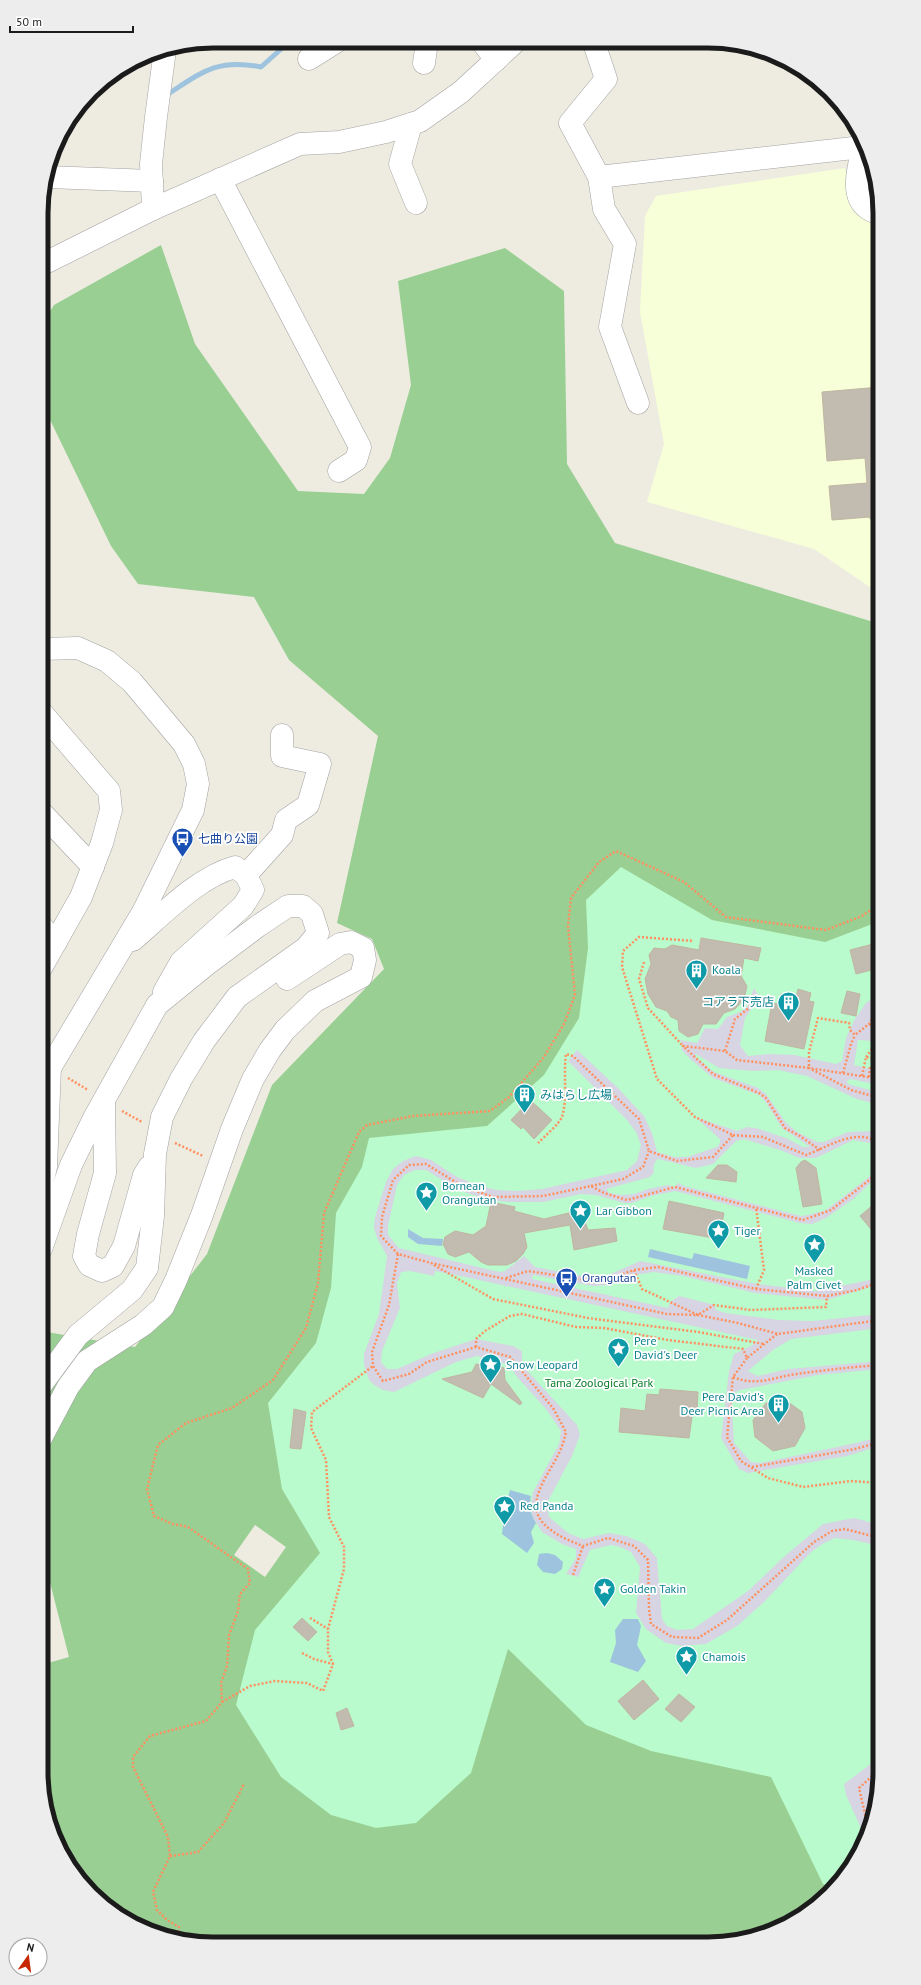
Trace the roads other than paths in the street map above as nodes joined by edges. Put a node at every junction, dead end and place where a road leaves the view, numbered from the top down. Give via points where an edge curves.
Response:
1 (326, 48) edge
2 (596, 48) edge
3 (490, 51) edge
4 (164, 56) edge
5 (309, 59) dead end
6 (411, 124) junction
7 (858, 145) edge
8 (861, 152) edge
9 (52, 177) edge
10 (599, 177) junction
11 (220, 179) junction
12 (152, 181) junction
13 (416, 203) dead end
14 (153, 209) junction
15 (873, 210) edge
16 (48, 262) edge
17 (638, 403) dead end
18 (339, 471) dead end
19 (48, 648) edge
20 (48, 720) edge
21 (282, 734) dead end
22 (48, 820) edge
23 (92, 868) junction
24 (246, 874) junction
25 (48, 933) edge
26 (56, 942) junction
27 (120, 951) junction
28 (48, 956) edge
29 (157, 1005) junction
30 (221, 1019) junction
31 (52, 1076) edge
32 (104, 1099) junction
33 (48, 1137) edge
34 (163, 1148) junction
35 (48, 1229) edge
36 (48, 1375) edge
37 (48, 1425) edge

1 - 5 street
2 - 10 street via 606,79 570,123
3 - 6 street via 461,92
4 - 12 street via 151,164
6 - 11 street via 338,142 300,144
6 - 13 street via 400,164
7 - 10 street
8 - 15 street via 856,189 866,207
9 - 12 street
10 - 17 street via 604,209 625,244 610,327
11 - 14 street
11 - 18 street via 360,447 356,460
12 - 14 street
14 - 16 street
19 - 27 street via 78,648 107,661 136,687 184,744 194,764 198,784 193,810 143,912
20 - 23 street via 109,791 111,810
21 - 24 street via 282,756 320,764 308,806 286,820 282,835
22 - 23 street
23 - 26 street via 81,897
24 - 27 street via 235,867 222,871 184,895
24 - 29 street via 253,890 243,906 181,962
25 - 26 street
26 - 28 street
27 - 31 street
29 - 30 street via 258,926 288,906 303,906 312,914 318,933 306,948 237,997
29 - 32 street
30 - 34 street via 181,1080 162,1117
30 - 37 street via 340,944 351,942 363,948 365,960 361,977 314,1001 285,1030 253,1079 176,1280 163,1307 142,1325 87,1361 68,1387
31 - 33 street
32 - 34 street via 105,1173 85,1249 84,1256 89,1265 102,1271 113,1266 124,1246 144,1175
32 - 35 street via 71,1165
34 - 36 street via 147,1268 132,1290 78,1334

